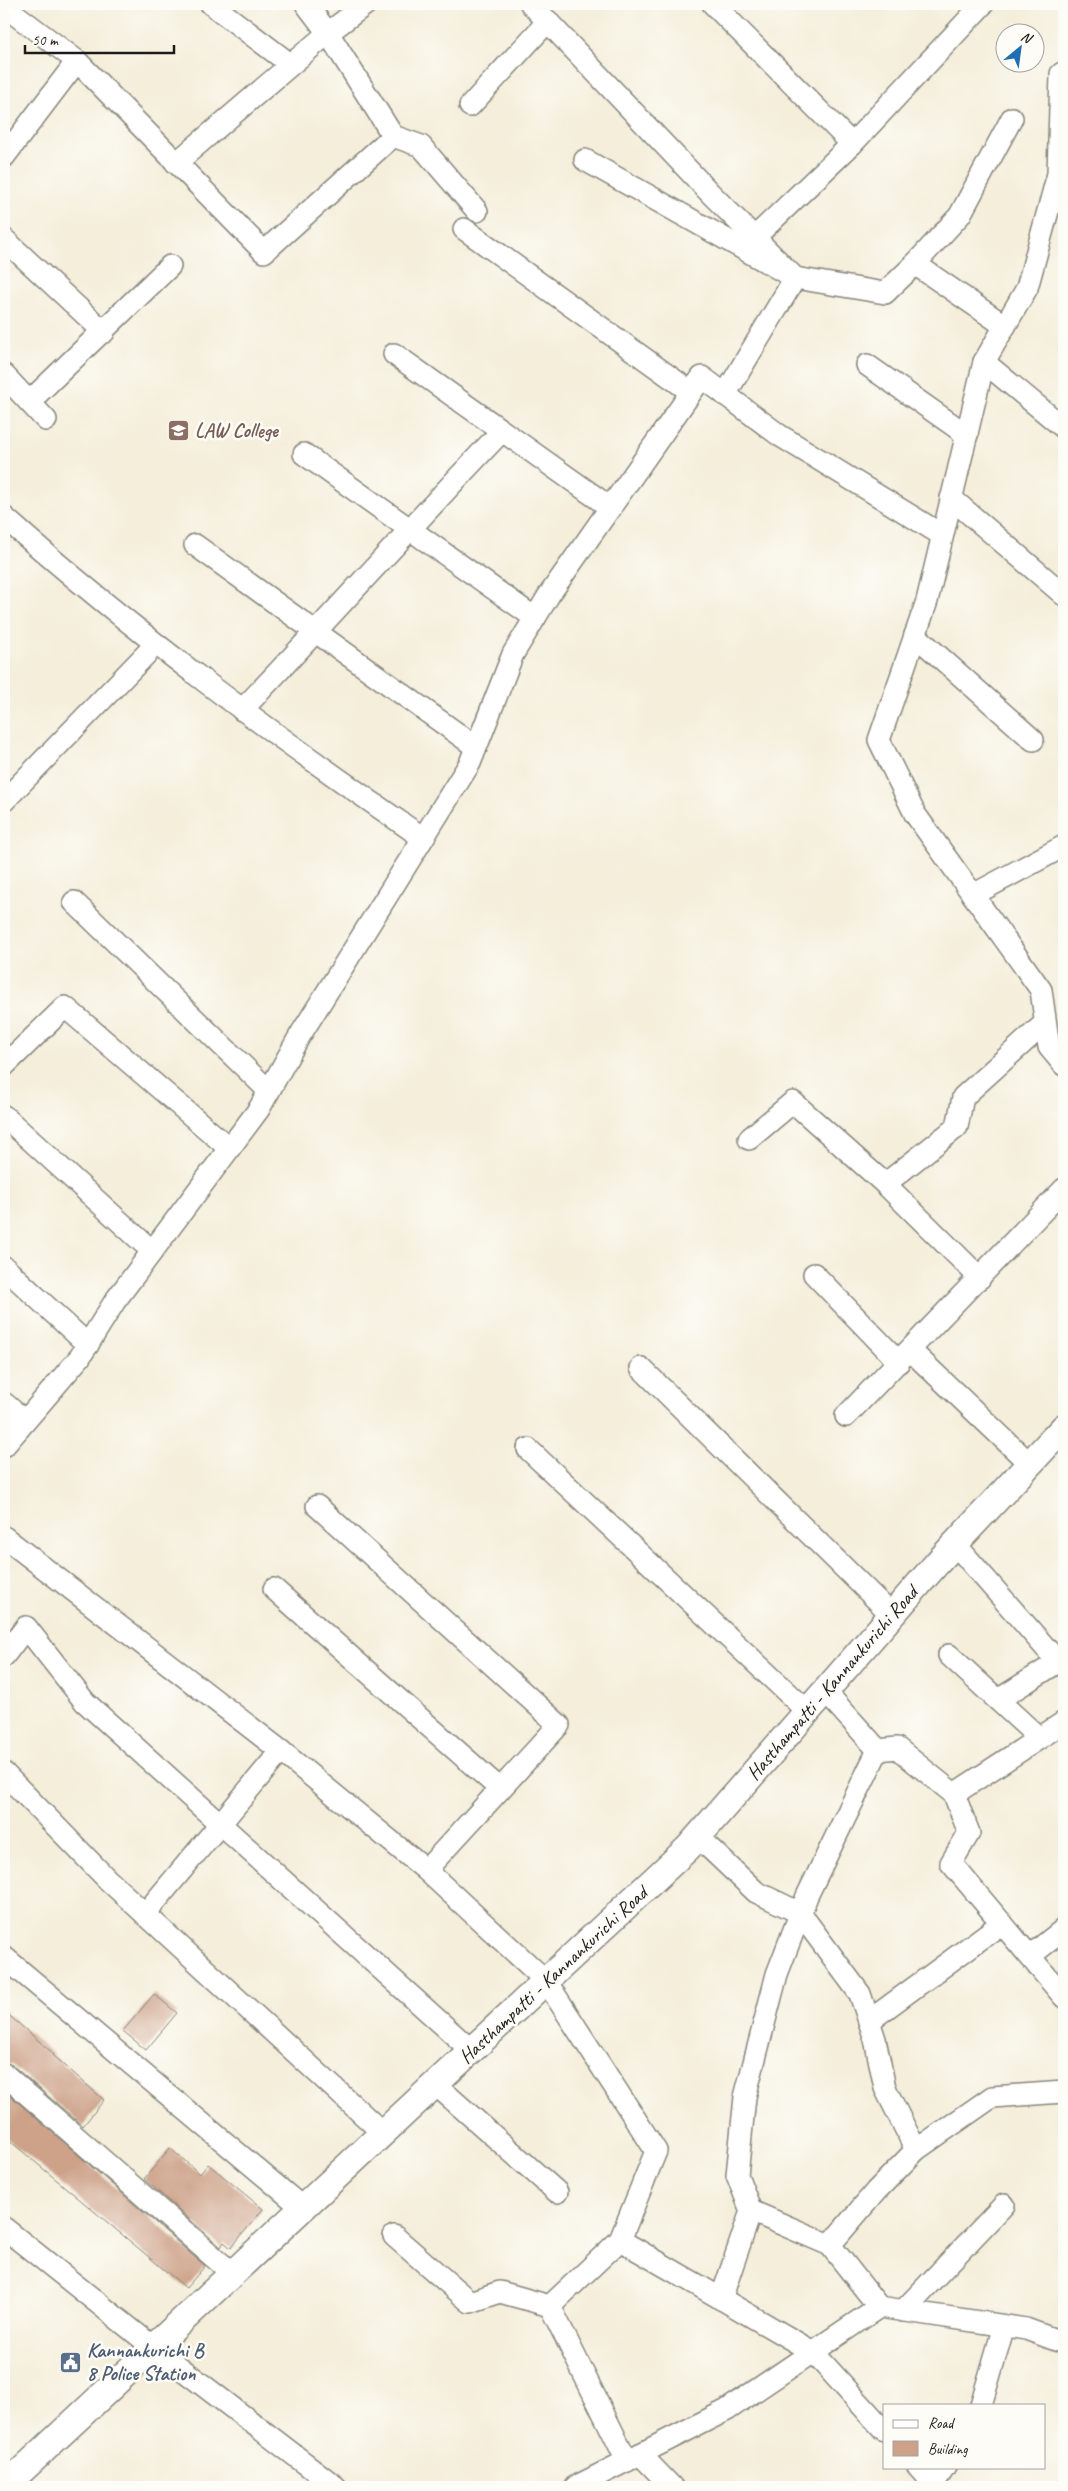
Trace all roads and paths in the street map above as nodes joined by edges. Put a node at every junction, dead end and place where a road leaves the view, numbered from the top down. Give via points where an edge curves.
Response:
1 (212, 4) edge
2 (306, 4) edge
3 (366, 4) edge
4 (531, 4) edge
5 (713, 4) edge
6 (982, 4) edge
7 (4, 6) edge
8 (548, 21) junction
9 (328, 34) junction
10 (77, 61) junction
11 (290, 64) junction
12 (1064, 72) edge
13 (470, 106) dead end
14 (1012, 118) dead end
15 (393, 136) junction
16 (852, 144) junction
17 (4, 157) edge
18 (585, 160) dead end
19 (176, 163) junction
20 (1060, 185) edge
21 (477, 211) dead end
22 (464, 229) dead end
23 (755, 237) junction
24 (4, 239) edge
25 (915, 264) junction
26 (170, 266) dead end
27 (795, 278) junction
28 (1005, 326) junction
29 (104, 332) junction
30 (394, 354) dead end
31 (984, 362) junction
32 (867, 365) dead end
33 (4, 375) edge
34 (691, 392) junction
35 (726, 395) junction
36 (29, 402) junction
37 (46, 420) dead end
38 (1064, 428) edge
39 (502, 431) junction
40 (966, 435) junction
41 (304, 454) dead end
42 (951, 498) junction
43 (611, 508) junction
44 (4, 517) edge
45 (409, 528) junction
46 (942, 535) junction
47 (195, 545) dead end
48 (1064, 595) edge
49 (536, 618) junction
50 (317, 632) junction
51 (915, 635) junction
52 (155, 645) junction
53 (242, 710) junction
54 (1033, 740) dead end
55 (476, 747) junction
56 (4, 802) edge
57 (423, 838) junction
58 (1064, 846) edge
59 (973, 895) junction
60 (74, 902) dead end
61 (1045, 1023) junction
62 (1064, 1065) edge
63 (4, 1066) edge
64 (269, 1090) junction
65 (4, 1116) edge
66 (749, 1139) dead end
67 (229, 1148) junction
68 (885, 1184) junction
69 (1064, 1189) edge
70 (152, 1251) junction
71 (4, 1267) edge
72 (814, 1274) dead end
73 (980, 1278) junction
74 (88, 1345) junction
75 (904, 1356) junction
76 (641, 1368) dead end
77 (4, 1403) edge
78 (846, 1416) dead end
79 (25, 1421) junction
80 (1064, 1427) edge
81 (4, 1446) edge
82 (528, 1449) dead end
83 (1030, 1464) junction
84 (317, 1506) dead end
85 (4, 1537) edge
86 (955, 1544) junction
87 (274, 1589) dead end
88 (892, 1615) junction
89 (949, 1655) dead end
90 (4, 1656) edge
91 (825, 1691) junction
92 (998, 1700) junction
93 (807, 1711) junction
94 (1064, 1722) edge
95 (1039, 1738) junction
96 (878, 1750) junction
97 (281, 1751) junction
98 (4, 1773) edge
99 (500, 1789) junction
100 (954, 1794) junction
101 (221, 1824) junction
102 (698, 1837) junction
103 (426, 1870) junction
104 (800, 1913) junction
105 (145, 1914) junction
106 (1002, 1922) junction
107 (1064, 1929) edge
108 (1030, 1956) junction
109 (4, 1957) edge
110 (546, 1981) junction
111 (1064, 1997) edge
112 (869, 2021) junction
113 (472, 2051) junction
114 (4, 2074) edge
115 (436, 2085) junction
116 (1064, 2092) edge
117 (384, 2134) junction
118 (916, 2150) junction
119 (557, 2192) dead end
120 (1004, 2205) dead end
121 (304, 2209) junction
122 (751, 2211) junction
123 (4, 2228) edge
124 (394, 2236) dead end
125 (620, 2240) junction
126 (830, 2245) junction
127 (233, 2274) junction
128 (721, 2299) junction
129 (550, 2306) junction
130 (879, 2307) junction
131 (903, 2311) junction
132 (1004, 2326) junction
133 (1064, 2343) edge
134 (153, 2347) junction
135 (813, 2352) junction
136 (981, 2404) edge
137 (883, 2429) edge
138 (634, 2458) junction
139 (919, 2468) edge
140 (944, 2468) edge
141 (4, 2487) edge
142 (336, 2487) edge
143 (575, 2487) edge
144 (672, 2487) edge

1 - 11 street
2 - 9 street
3 - 9 street
4 - 8 street
5 - 16 street
6 - 16 street
7 - 10 street
8 - 13 street
8 - 23 street
9 - 11 street
9 - 15 street
10 - 17 street
10 - 19 street
11 - 19 street
12 - 20 street via 1061,74
14 - 25 street via 960,215
15 - 19 street via 264,252
15 - 21 street via 422,146
16 - 23 street
18 - 27 street
20 - 28 street via 1027,288
22 - 34 street
23 - 27 street
24 - 29 street
25 - 27 street via 885,293
25 - 28 street
26 - 29 street
27 - 35 street
28 - 31 street
29 - 36 street
30 - 39 street
31 - 38 street
31 - 40 street
32 - 40 street
33 - 36 street
34 - 35 street via 702,376
34 - 43 street
35 - 46 street via 779,435
36 - 37 street
39 - 43 street
39 - 45 street
40 - 42 street
41 - 45 street
42 - 46 street
42 - 48 street
43 - 49 street
44 - 52 street
45 - 49 street
45 - 50 street
46 - 51 street via 927,601
47 - 50 street
49 - 55 street via 513,654
50 - 53 street
50 - 55 street
51 - 54 street
51 - 59 street via 879,740 915,814
52 - 53 street
52 - 56 street
53 - 57 street
55 - 57 street
57 - 64 street
58 - 59 street
59 - 61 street via 1041,990
60 - 64 street
61 - 62 street via 1049,1047
61 - 68 street via 963,1097 957,1127
63 - 67 street via 66,1006
64 - 67 street via 259,1109
65 - 70 street
66 - 68 street via 793,1102
67 - 70 street
68 - 73 street
69 - 73 street
70 - 74 street
71 - 74 street
72 - 75 street
73 - 75 street
74 - 79 street
75 - 78 street
75 - 83 street
76 - 88 street
77 - 79 street
79 - 81 street
80 - 83 main road, Hasthampatti - Kannankurichi Road
82 - 93 street
83 - 86 main road, Hasthampatti - Kannankurichi Road
84 - 99 street via 559,1725
85 - 97 street
86 - 88 main road, Hasthampatti - Kannankurichi Road
86 - 92 street via 1058,1662
87 - 99 street
88 - 91 main road, Hasthampatti - Kannankurichi Road
89 - 92 street
90 - 101 street via 26,1627 85,1702
91 - 93 main road, Hasthampatti - Kannankurichi Road
91 - 96 street
92 - 95 street
93 - 102 main road, Hasthampatti - Kannankurichi Road
94 - 95 street
95 - 100 street
96 - 100 street via 897,1748
96 - 104 street
97 - 101 street
97 - 103 street
98 - 105 street
99 - 103 street
100 - 106 street via 969,1833 952,1863
101 - 105 street
101 - 113 street
102 - 104 street via 756,1892
102 - 110 main road, Hasthampatti - Kannankurichi Road
103 - 110 street
104 - 112 street via 860,1994
104 - 122 street via 777,1974 745,2097 737,2175
105 - 117 street
106 - 108 street
106 - 112 street
107 - 108 street
108 - 111 street
109 - 121 street
110 - 113 main road, Hasthampatti - Kannankurichi Road
110 - 125 street via 656,2151
112 - 118 street via 885,2088
113 - 115 main road, Hasthampatti - Kannankurichi Road
114 - 127 street
115 - 117 main road, Hasthampatti - Kannankurichi Road
115 - 119 street
116 - 118 street via 992,2097
117 - 121 main road, Hasthampatti - Kannankurichi Road
118 - 126 street
120 - 131 street
121 - 127 main road, Hasthampatti - Kannankurichi Road
122 - 126 street
122 - 128 street
123 - 134 street
124 - 129 street via 470,2302 500,2292
125 - 128 street
125 - 129 street
126 - 130 street
127 - 134 main road, Hasthampatti - Kannankurichi Road
128 - 135 street
129 - 138 street
130 - 131 street
130 - 135 street
131 - 132 street
132 - 133 street via 1026,2329
132 - 136 street
134 - 141 main road, Hasthampatti - Kannankurichi Road
134 - 142 street
135 - 137 street
135 - 138 street via 727,2410
138 - 143 street
138 - 144 street
139 - 140 street via 933,2484

